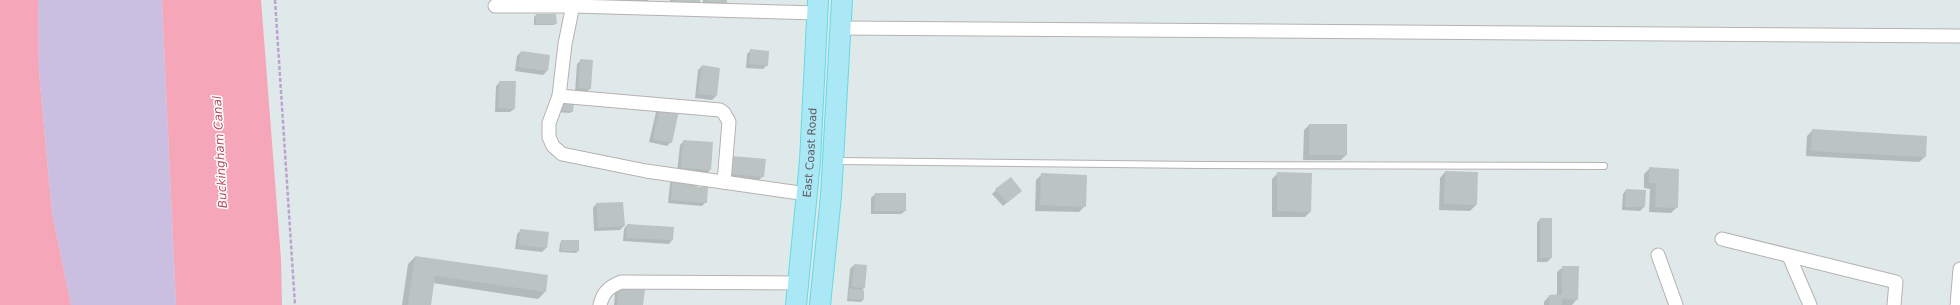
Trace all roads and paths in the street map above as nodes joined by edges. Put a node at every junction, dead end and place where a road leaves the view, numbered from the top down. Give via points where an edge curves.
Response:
1 (275, 0) edge
2 (842, 0) edge
3 (573, 3) edge
4 (495, 6) dead end
5 (818, 7) edge
6 (841, 28) junction
7 (1960, 36) edge
8 (559, 96) junction
9 (833, 161) junction
10 (1604, 166) dead end
11 (724, 182) junction
12 (807, 194) junction
13 (1722, 239) dead end
14 (1658, 255) dead end
15 (1789, 256) junction
16 (1960, 269) edge
17 (798, 283) junction
18 (295, 305) edge
19 (600, 305) edge
20 (796, 305) edge
21 (820, 305) edge
22 (1676, 305) edge
23 (1810, 305) edge
24 (1894, 305) edge
25 (1957, 305) edge

1 - 18 path
2 - 6 main road, East Coast Road
3 - 4 street
3 - 5 street
3 - 8 street
5 - 12 main road, East Coast Road
6 - 7 street
6 - 9 main road, East Coast Road
8 - 11 street via 549,123 549,137 553,146 562,154 646,171
8 - 11 street via 720,110 729,122
9 - 10 lane
9 - 21 main road, East Coast Road
11 - 12 street
12 - 17 main road, East Coast Road
13 - 15 street
14 - 22 street
15 - 23 street
15 - 24 street via 1896,282
16 - 25 street
17 - 19 street via 621,282 609,287
17 - 20 main road, East Coast Road

